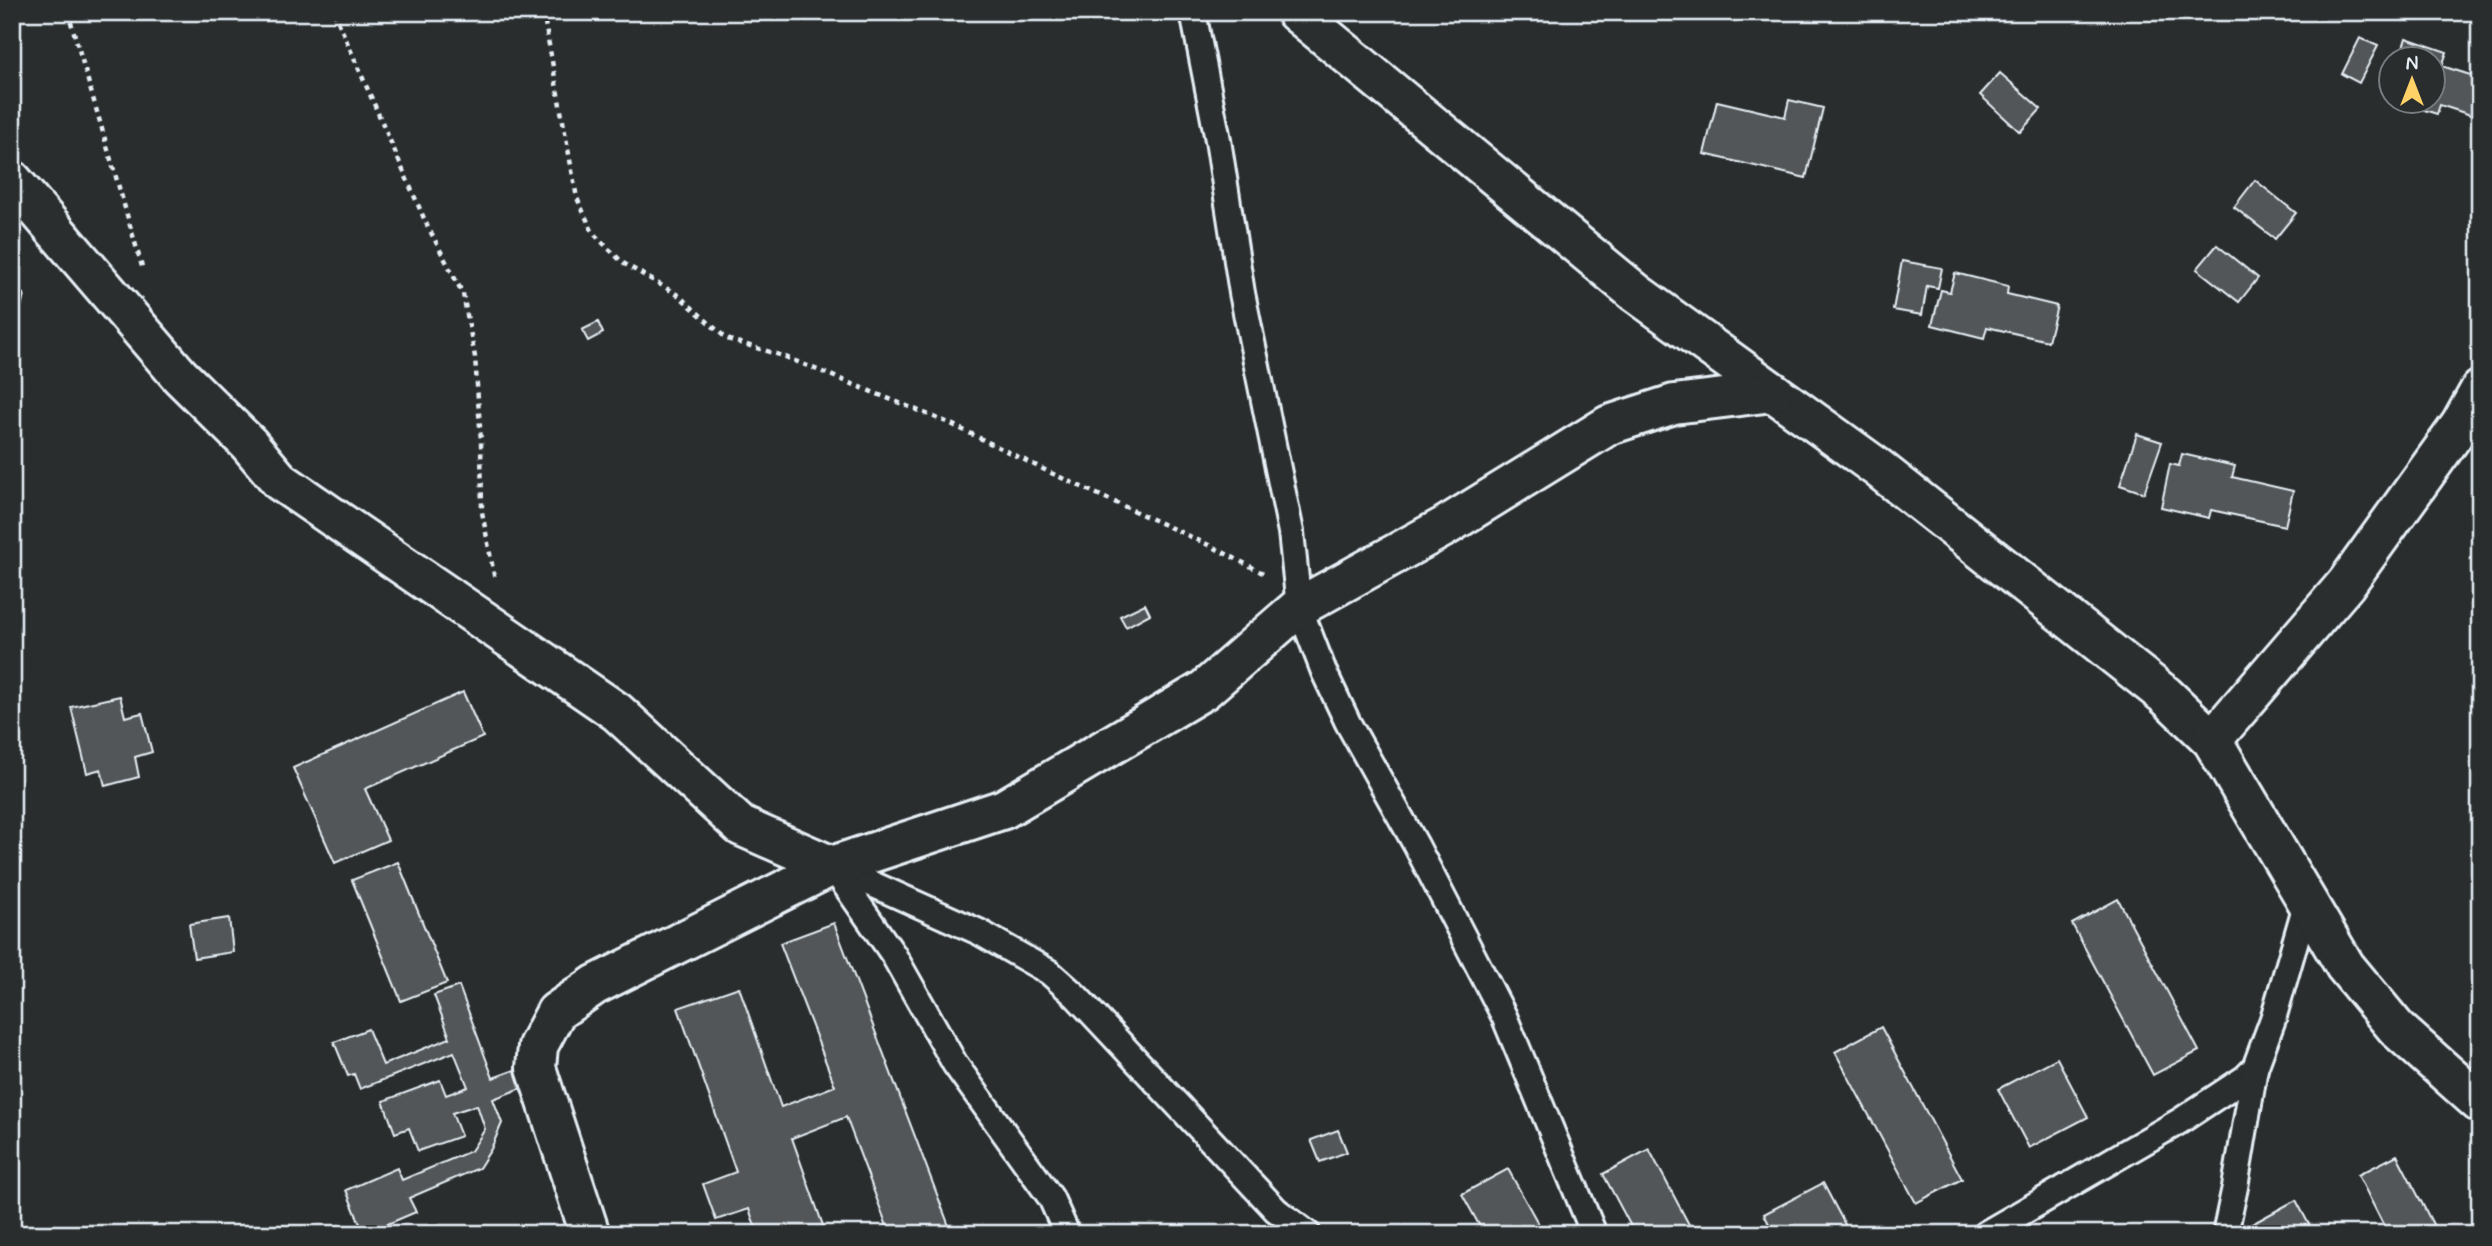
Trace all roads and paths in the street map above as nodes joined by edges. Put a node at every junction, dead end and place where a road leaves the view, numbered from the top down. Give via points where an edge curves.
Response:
1 (68, 12) edge
2 (334, 12) edge
3 (542, 12) edge
4 (1194, 12) edge
5 (1296, 12) edge
6 (12, 180) edge
7 (145, 280) dead end
8 (2480, 390) edge
9 (1773, 391) junction
10 (1299, 600) junction
11 (506, 636) junction
12 (2212, 740) junction
13 (831, 866) junction
14 (2307, 901) junction
15 (2255, 1068) junction
16 (2480, 1104) edge
17 (590, 1234) edge
18 (1067, 1234) edge
19 (1308, 1234) edge
20 (1594, 1234) edge
21 (1985, 1234) edge
22 (2225, 1234) edge

1 - 7 path
2 - 11 path via 426,223 463,294 475,357 482,512
3 - 10 path via 577,198 593,233 623,263 678,295 727,339 783,356 949,423 1213,547
4 - 10 lane
5 - 9 street via 1636,293
6 - 11 street via 180,376 280,481
8 - 12 street via 2461,424 2346,584
9 - 10 street via 1674,404 1609,425 1444,527
9 - 12 street via 2165,695
10 - 13 street via 1204,690 1004,809
10 - 20 lane via 1348,723 1504,1016
11 - 13 street via 617,712 741,826
12 - 14 street
13 - 17 street via 595,985 556,1012 538,1046 536,1068
13 - 18 lane via 893,954 955,1064 1051,1198
13 - 19 lane via 979,932 1049,972 1276,1210
14 - 15 lane
14 - 16 street via 2345,966 2397,1029
15 - 21 lane via 2180,1121
15 - 22 lane

